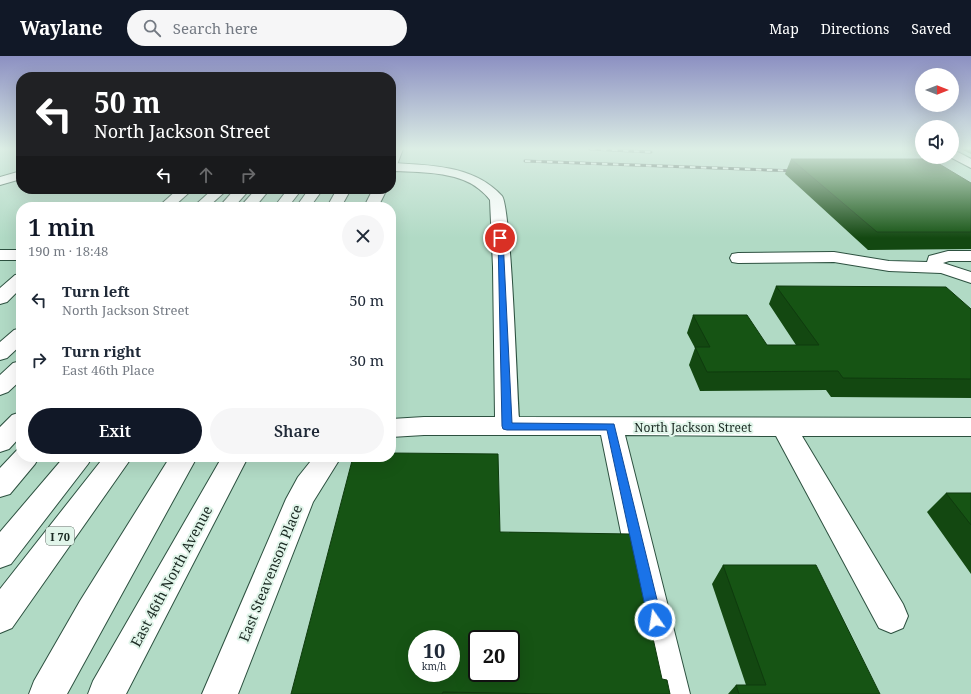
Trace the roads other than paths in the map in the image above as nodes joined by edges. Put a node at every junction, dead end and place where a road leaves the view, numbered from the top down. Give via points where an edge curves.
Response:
1 (472, 179) edge
2 (180, 194) edge
3 (214, 194) edge
4 (238, 194) edge
5 (259, 194) edge
6 (291, 194) edge
7 (171, 202) edge
8 (206, 202) edge
9 (231, 202) edge
10 (251, 202) edge
11 (285, 202) edge
12 (0, 255) edge
13 (16, 255) edge
14 (971, 256) edge
15 (738, 258) dead end
16 (935, 268) junction
17 (971, 278) edge
18 (16, 284) edge
19 (0, 298) edge
20 (16, 339) edge
21 (0, 354) edge
22 (16, 373) edge
23 (0, 387) edge
24 (16, 426) edge
25 (507, 426) junction
26 (611, 426) junction
27 (784, 427) junction
28 (971, 427) edge
29 (396, 428) edge
30 (0, 442) edge
31 (22, 462) edge
32 (75, 462) edge
33 (116, 462) edge
34 (181, 462) edge
35 (232, 462) edge
36 (324, 462) edge
37 (0, 486) edge
38 (0, 554) edge
39 (0, 616) edge
40 (892, 616) dead end
41 (47, 694) edge
42 (106, 694) edge
43 (220, 694) edge
44 (672, 694) edge

1 - 25 main road via 490,191 498,204
2 - 7 main road
3 - 8 main road
4 - 9 main road
5 - 10 main road
6 - 11 main road
12 - 13 main road
14 - 16 main road via 948,256 935,260
15 - 16 main road via 834,257 889,266
16 - 17 main road via 943,268
18 - 19 main road
20 - 21 main road
22 - 23 main road
24 - 30 main road
25 - 26 main road, North Jackson Street
25 - 29 main road, North Jackson Street
26 - 27 main road, North Jackson Street
26 - 44 main road
27 - 28 main road, North Jackson Street
27 - 40 main road
31 - 37 main road
32 - 38 main road
33 - 39 main road, I 70
34 - 41 main road
35 - 42 main road, East 46th North Avenue
36 - 43 main road, East Steavenson Place via 300,500

